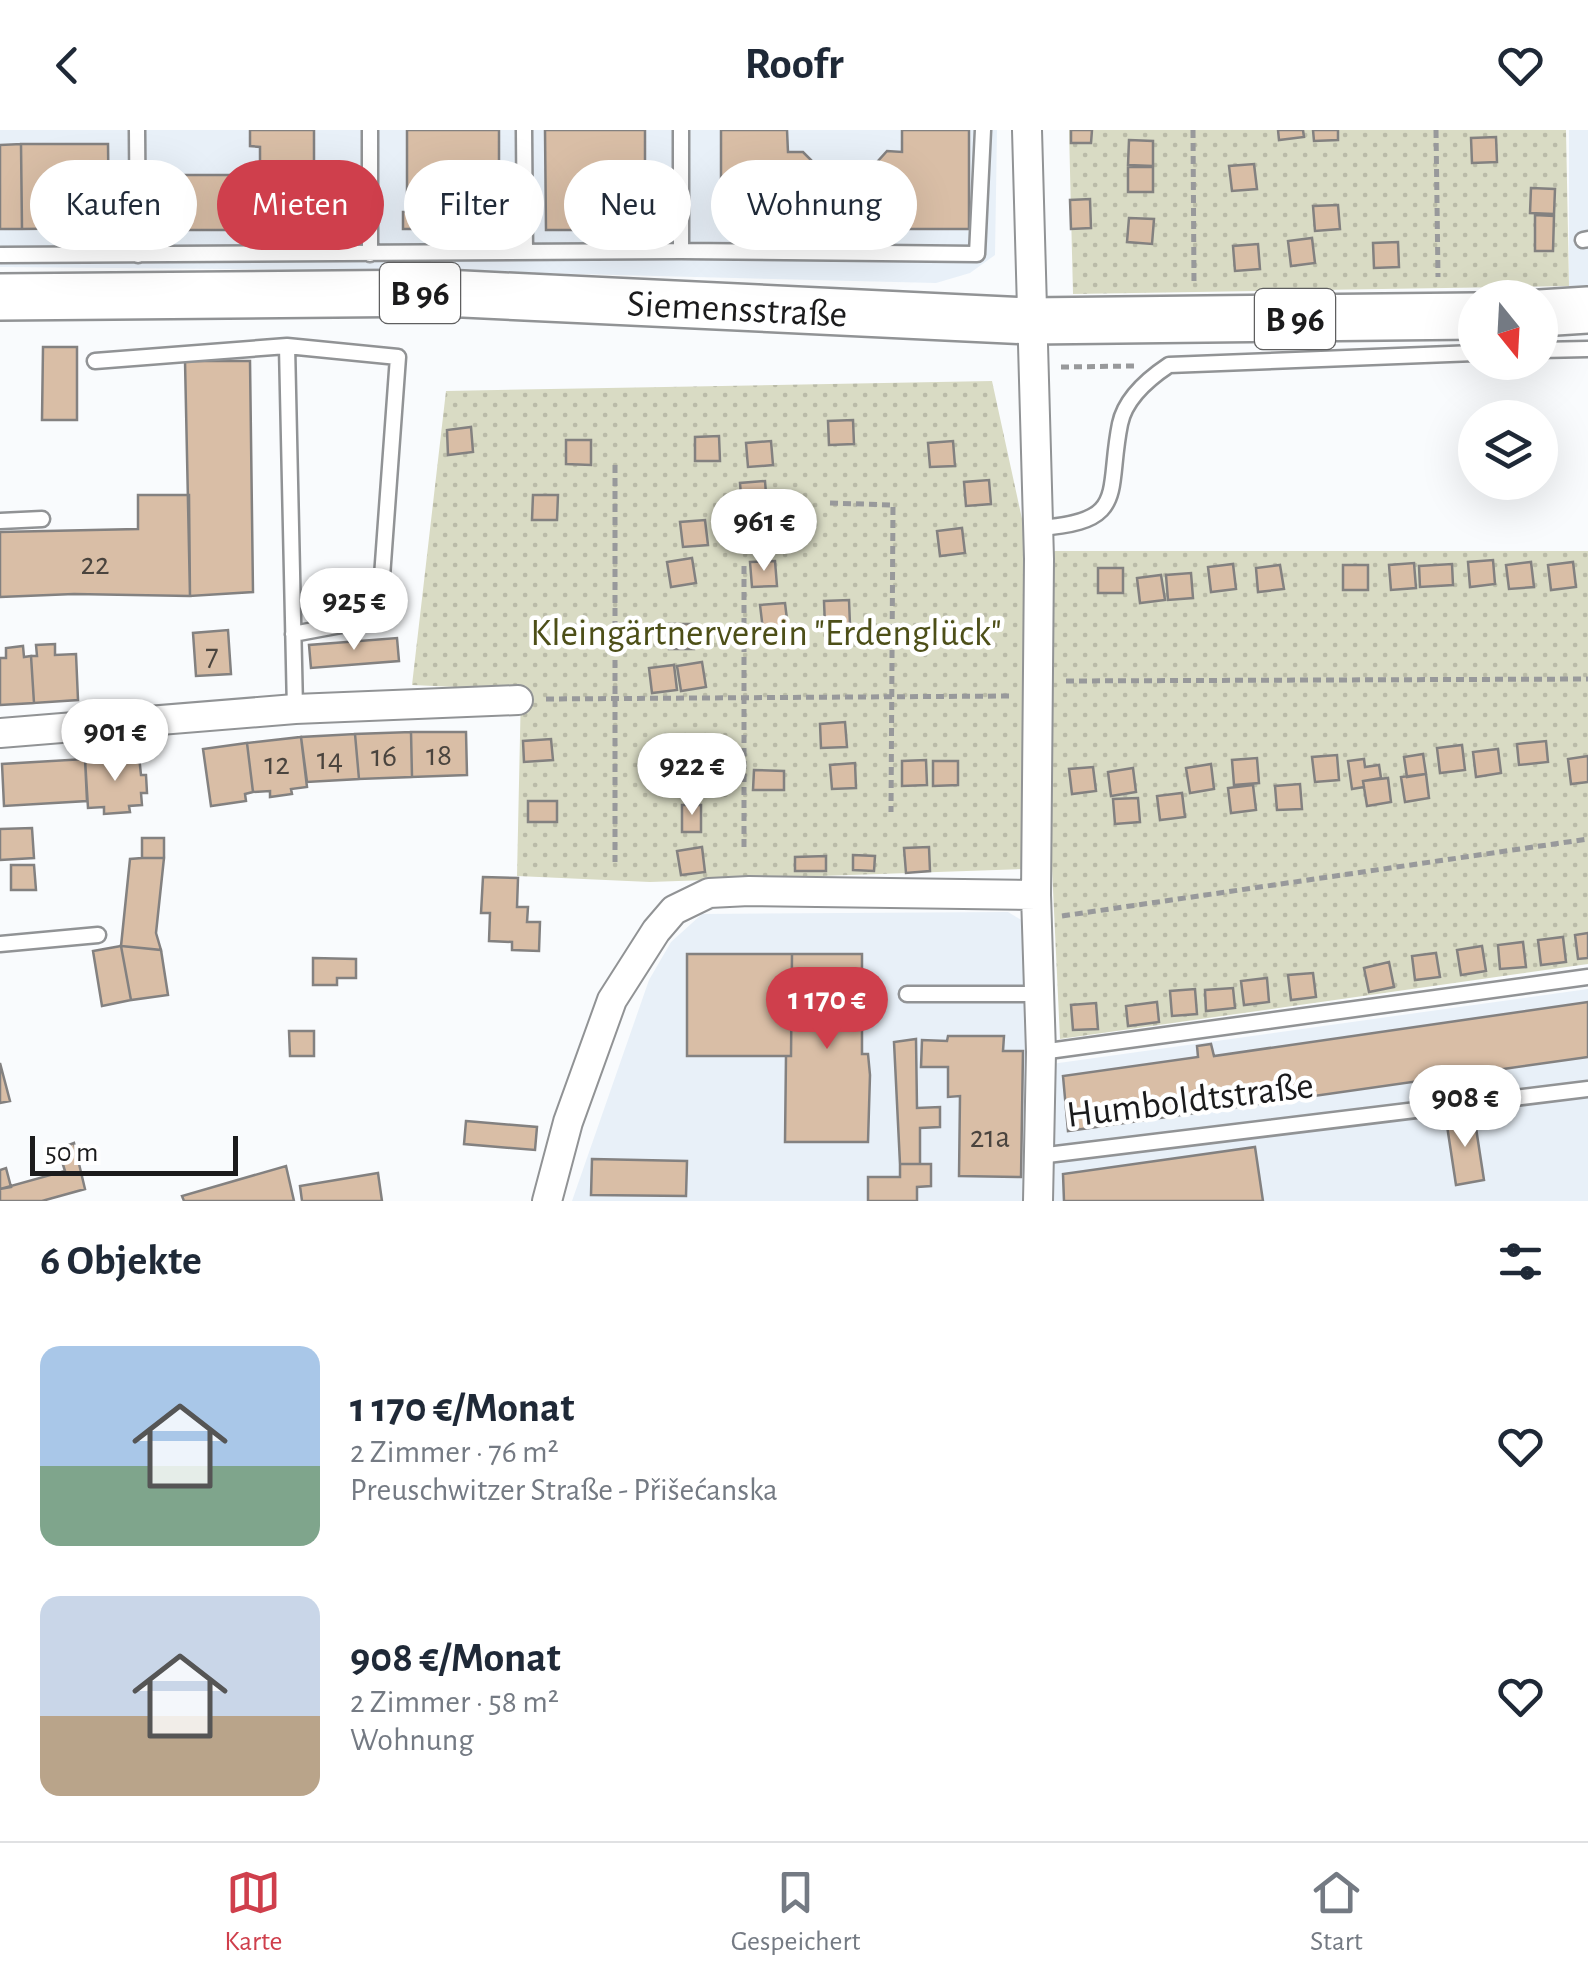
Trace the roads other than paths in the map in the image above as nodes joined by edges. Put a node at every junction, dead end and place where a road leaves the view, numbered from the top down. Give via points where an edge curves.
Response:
1 (138, 130) edge
2 (370, 130) edge
3 (524, 130) edge
4 (681, 130) edge
5 (983, 130) edge
6 (1027, 130) edge
7 (681, 251) junction
8 (526, 252) junction
9 (370, 254) junction
10 (138, 255) junction
11 (0, 256) edge
12 (0, 297) edge
13 (1588, 310) edge
14 (1558, 312) edge
15 (1458, 316) edge
16 (1030, 321) junction
17 (287, 346) junction
18 (1588, 349) edge
19 (1558, 350) edge
20 (1458, 354) edge
21 (95, 361) dead end
22 (42, 518) dead end
23 (0, 521) edge
24 (1038, 528) junction
25 (294, 634) junction
26 (518, 700) road end
27 (295, 709) junction
28 (0, 734) edge
29 (1036, 908) junction
30 (98, 935) dead end
31 (0, 944) edge
32 (1588, 976) edge
33 (907, 994) dead end
34 (1039, 994) junction
35 (1042, 1052) junction
36 (1588, 1089) edge
37 (1040, 1156) junction
38 (547, 1201) edge
39 (1038, 1201) edge

1 - 10 lane
2 - 9 lane
3 - 8 lane
4 - 7 lane
5 - 7 lane via 977,254
6 - 16 street, Humboldtstraße
7 - 8 lane
8 - 9 lane
9 - 10 lane
10 - 11 lane
12 - 16 main road, Siemensstraße / B 96 via 444,293
13 - 14 main road
15 - 16 main road, Siemensstraße / B 96
16 - 24 street, Humboldtstraße
17 - 21 lane
17 - 25 lane
17 - 25 lane via 398,357 379,618
18 - 19 lane
20 - 24 lane via 1169,366 1150,378 1120,421 1108,504 1095,516
22 - 23 lane
24 - 29 street, Humboldtstraße
25 - 27 lane
26 - 27 street
27 - 28 street
29 - 34 street, Humboldtstraße
29 - 38 street via 749,891 709,893 674,910 612,1000
30 - 31 lane
32 - 35 lane, Humboldtstraße
33 - 34 lane
34 - 35 street, Humboldtstraße
35 - 37 street, Humboldtstraße
36 - 37 lane, Humboldtstraße
37 - 39 street, Humboldtstraße

